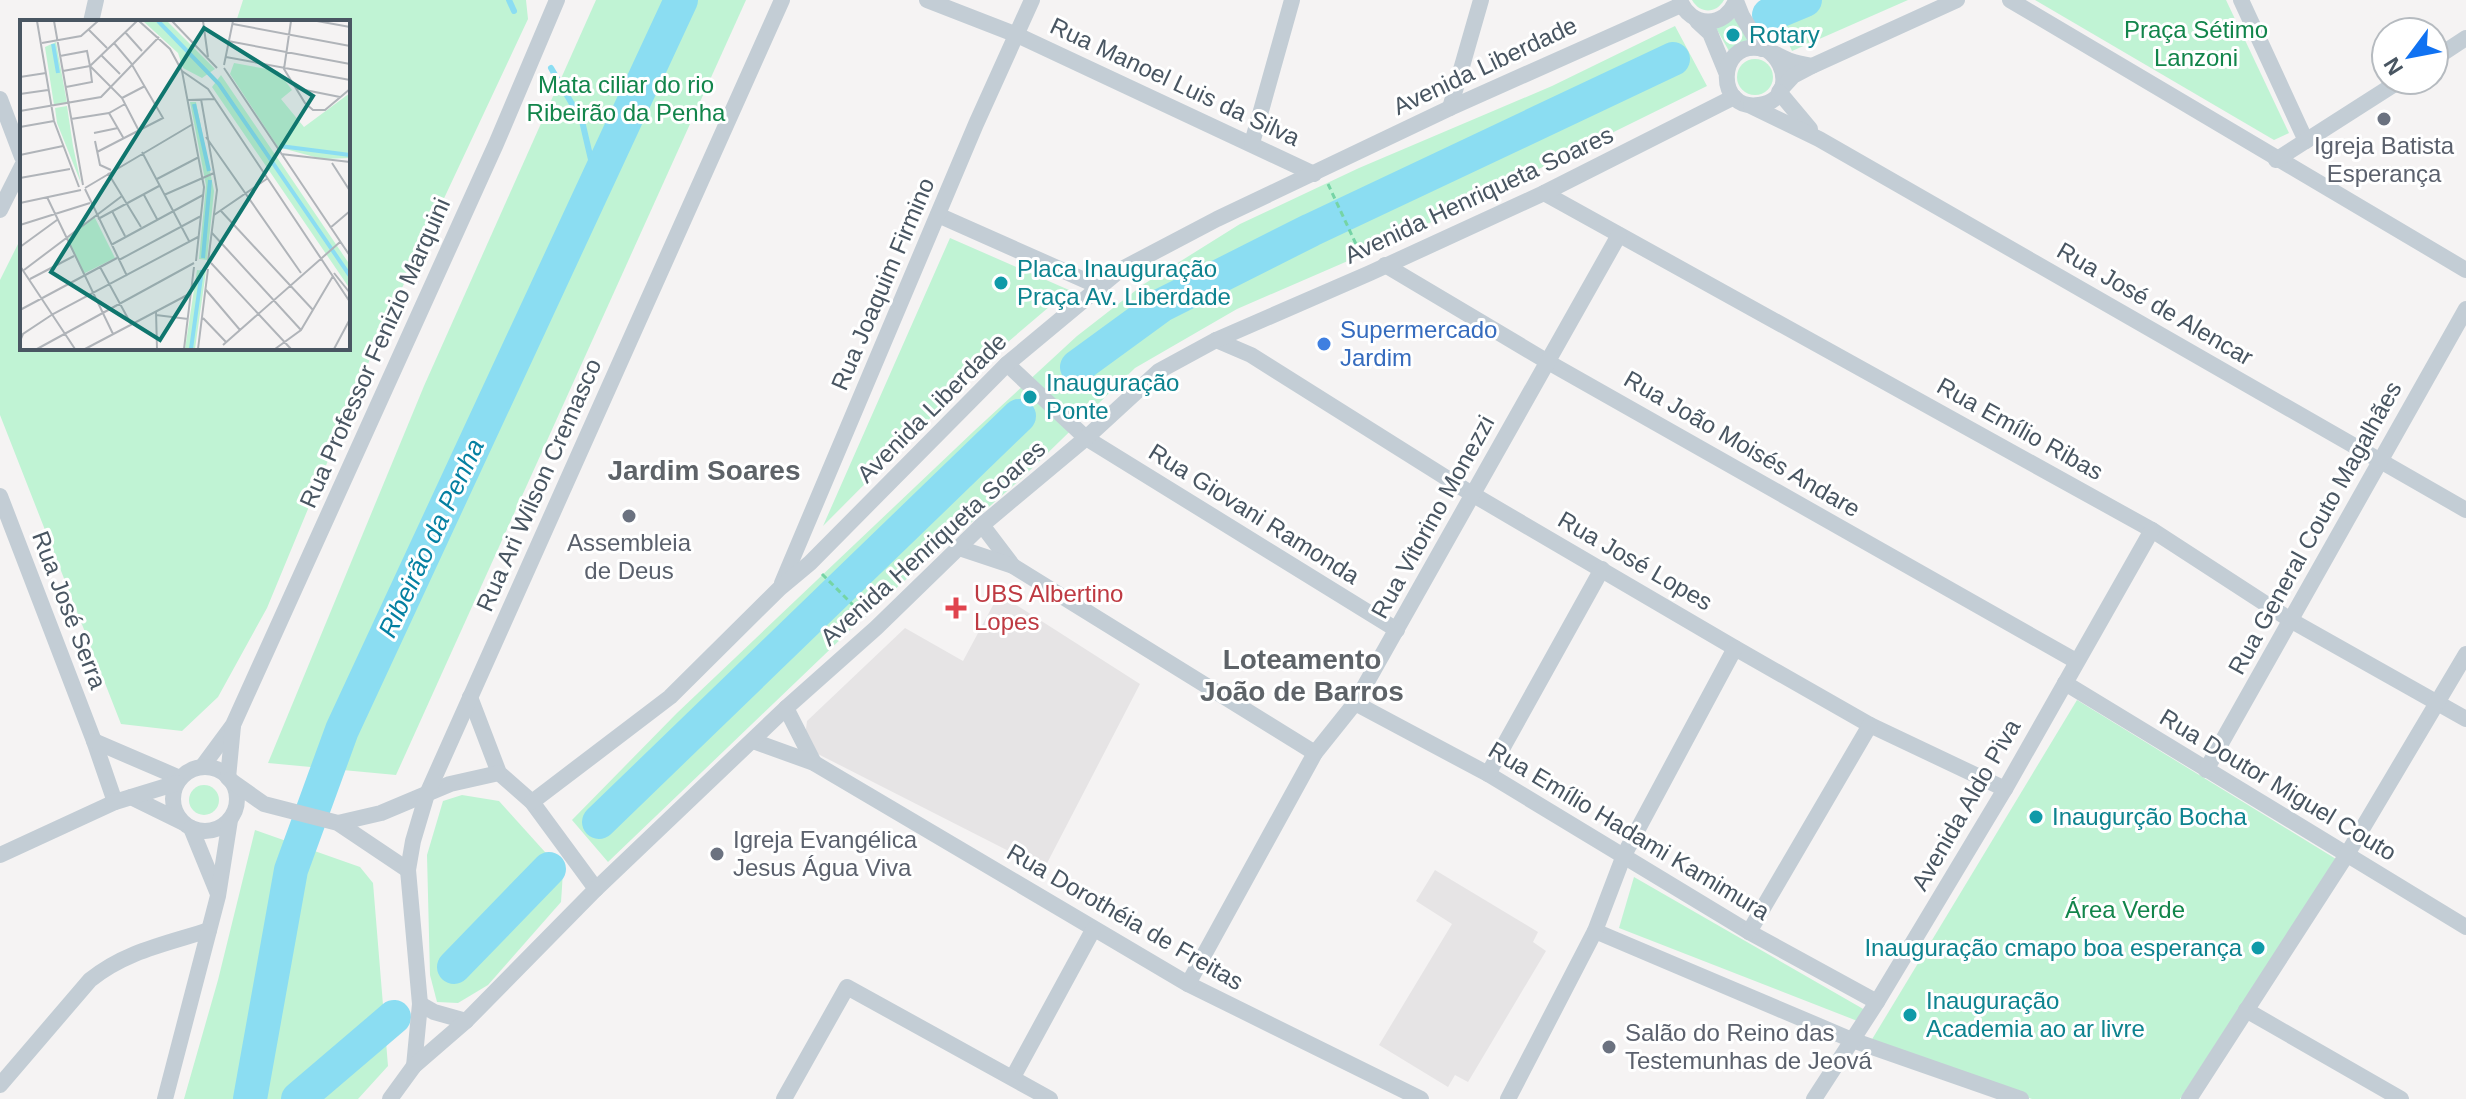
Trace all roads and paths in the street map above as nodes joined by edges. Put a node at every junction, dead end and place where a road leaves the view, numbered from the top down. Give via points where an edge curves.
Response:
1 (96, 0) edge
2 (557, 0) edge
3 (782, 0) edge
4 (927, 0) edge
5 (1032, 0) edge
6 (1292, 0) edge
7 (1481, 0) edge
8 (1736, 0) edge
9 (1957, 0) edge
10 (2010, 0) edge
11 (2241, 0) edge
12 (1680, 2) edge
13 (1695, 19) junction
14 (91, 20) edge
15 (1017, 35) junction
16 (1765, 49) junction
17 (1812, 66) junction
18 (1726, 72) junction
19 (1780, 91) junction
20 (2376, 96) edge
21 (1734, 97) junction
22 (0, 99) edge
23 (1751, 106) junction
24 (1450, 108) junction
25 (1819, 139) junction
26 (2306, 141) junction
27 (1252, 143) junction
28 (20, 152) edge
29 (2276, 160) junction
30 (20, 170) edge
31 (1317, 172) junction
32 (1544, 193) junction
33 (0, 210) edge
34 (938, 215) junction
35 (1619, 235) junction
36 (1385, 265) junction
37 (2466, 270) edge
38 (1370, 273) junction
39 (1100, 287) junction
40 (2466, 309) edge
41 (1248, 326) junction
42 (1216, 340) junction
43 (1251, 355) junction
44 (1548, 362) junction
45 (1007, 364) junction
46 (1086, 438) junction
47 (2380, 461) junction
48 (1472, 494) junction
49 (0, 496) edge
50 (2466, 510) edge
51 (982, 525) junction
52 (2152, 530) junction
53 (959, 548) junction
54 (1013, 566) junction
55 (1602, 569) junction
56 (830, 582) dead end
57 (780, 588) junction
58 (853, 604) dead end
59 (2292, 621) junction
60 (1397, 630) junction
61 (1735, 648) junction
62 (2466, 654) edge
63 (2076, 661) junction
64 (2065, 683) junction
65 (470, 697) junction
66 (2436, 702) junction
67 (1355, 703) junction
68 (786, 708) junction
69 (2466, 719) edge
70 (233, 725) junction
71 (1870, 725) junction
72 (94, 741) junction
73 (753, 741) junction
74 (1315, 753) junction
75 (814, 763) junction
76 (202, 767) junction
77 (2206, 770) junction
78 (499, 773) junction
79 (1488, 774) junction
80 (229, 779) junction
81 (178, 780) junction
82 (2005, 789) junction
83 (427, 794) junction
84 (123, 799) junction
85 (532, 802) junction
86 (270, 805) junction
87 (232, 815) junction
88 (333, 821) junction
89 (187, 825) junction
90 (0, 855) edge
91 (1624, 855) junction
92 (2346, 856) junction
93 (408, 870) junction
94 (596, 889) junction
95 (218, 896) junction
96 (2466, 927) edge
97 (209, 930) junction
98 (1093, 930) junction
99 (1595, 931) junction
100 (1749, 932) junction
101 (1188, 984) junction
102 (1877, 1002) junction
103 (420, 1004) junction
104 (2246, 1010) junction
105 (466, 1021) junction
106 (1852, 1040) junction
107 (414, 1066) junction
108 (1013, 1077) junction
109 (0, 1085) edge
110 (165, 1099) edge
111 (390, 1099) edge
112 (784, 1099) edge
113 (1048, 1099) edge
114 (1421, 1099) edge
115 (1508, 1099) edge
116 (1814, 1099) edge
117 (2021, 1099) edge
118 (2189, 1099) edge
119 (2401, 1099) edge

1 - 14 street
2 - 70 street, Rua Professor Fenizio Marquini
3 - 65 street, Rua Ari Wilson Cremasco
4 - 15 street, Rua Manoel Luis da Silva
5 - 15 street, Rua Joaquim Firmino
6 - 27 street
7 - 24 street
8 - 13 street via 1722,19
8 - 16 street
9 - 17 street
10 - 29 street
11 - 26 street
12 - 13 street
12 - 24 street, Avenida Liberdade
13 - 18 street via 1710,33
15 - 27 street, Rua Manoel Luis da Silva
15 - 34 street, Rua Joaquim Firmino
16 - 17 street
16 - 18 street via 1741,51
16 - 19 street via 1780,62
17 - 19 street
18 - 21 street
19 - 23 street via 1769,102
19 - 25 street
20 - 26 street
21 - 23 street
21 - 32 street, Avenida Henriqueta Soares
22 - 28 street
23 - 25 street
24 - 31 street, Avenida Liberdade
25 - 47 street, Rua José de Alencar
26 - 29 street
27 - 31 street, Rua Manoel Luis da Silva
29 - 37 street
30 - 33 street
31 - 38 path
31 - 39 street, Avenida Liberdade via 1120,270
32 - 35 street, Rua Emílio Ribas
32 - 36 street, Avenida Henriqueta Soares
34 - 39 street
34 - 57 street, Rua Joaquim Firmino
35 - 44 street, Rua Vitorino Monezzi
35 - 52 street, Rua Emílio Ribas
36 - 38 street, Avenida Henriqueta Soares
36 - 44 street, Rua João Moisés Andare
38 - 41 street, Avenida Henriqueta Soares
39 - 45 street, Avenida Liberdade
40 - 47 street, Rua General Couto Magalhães
41 - 42 street, Avenida Henriqueta Soares
41 - 43 street
42 - 43 street, Rua José Lopes
42 - 46 street, Avenida Henriqueta Soares via 1159,371
43 - 48 street, Rua José Lopes
44 - 48 street, Rua Vitorino Monezzi
44 - 63 street, Rua João Moisés Andare
45 - 46 street, Rua Giovani Ramonda
45 - 57 street, Avenida Liberdade
46 - 51 street, Avenida Henriqueta Soares
46 - 60 street, Rua Giovani Ramonda
47 - 50 street, Rua José de Alencar
47 - 59 street, Rua General Couto Magalhães
48 - 55 street, Rua José Lopes
48 - 60 street, Rua Vitorino Monezzi
49 - 72 street, Rua José Serra
51 - 53 street, Avenida Henriqueta Soares
51 - 54 street
52 - 59 street, Rua Emílio Ribas
52 - 63 street, Avenida Aldo Piva
53 - 54 street
53 - 68 street, Avenida Henriqueta Soares
54 - 74 street
55 - 61 street, Rua José Lopes
55 - 79 street
56 - 58 path
57 - 85 street, Avenida Liberdade via 670,697
59 - 66 street, Rua Emílio Ribas
59 - 77 street, Rua General Couto Magalhães
60 - 67 street, Rua Vitorino Monezzi
61 - 71 street, Rua José Lopes
61 - 91 street
62 - 66 street
63 - 64 street, Avenida Aldo Piva
64 - 77 street, Rua Doutor Miguel Couto
64 - 82 street, Avenida Aldo Piva
65 - 78 street
65 - 83 street, Rua Ari Wilson Cremasco
66 - 69 street, Rua Emílio Ribas
66 - 92 street
67 - 74 street, Rua Vitorino Monezzi
67 - 79 street, Rua Emílio Hadami Kamimura
68 - 73 street, Avenida Henriqueta Soares
68 - 75 street
70 - 76 street
70 - 80 street
71 - 82 street, Rua José Lopes
71 - 100 street
72 - 81 street
72 - 84 street, Rua José Serra
73 - 75 street, Rua Dorothéia de Freitas
73 - 94 street, Avenida Henriqueta Soares
74 - 101 street, Rua Vitorino Monezzi
75 - 98 street, Rua Dorothéia de Freitas
76 - 80 street
76 - 81 street
77 - 92 street, Rua Doutor Miguel Couto
78 - 83 street
78 - 85 street
79 - 91 street, Rua Emílio Hadami Kamimura
80 - 86 street
80 - 87 street via 235,789
81 - 84 street
81 - 89 street via 173,804
82 - 102 street, Avenida Aldo Piva
83 - 88 street via 359,820
83 - 93 street, Rua Ari Wilson Cremasco
84 - 89 street
84 - 90 street
85 - 94 street
86 - 87 street
86 - 88 street
87 - 89 street via 212,831
87 - 95 street
88 - 93 street
89 - 95 street
91 - 99 street
91 - 100 street, Rua Emílio Hadami Kamimura
92 - 96 street, Rua Doutor Miguel Couto
92 - 104 street
93 - 103 street, Rua Ari Wilson Cremasco
94 - 105 street, Avenida Henriqueta Soares
95 - 97 street
97 - 109 street via 107,966
97 - 110 street
98 - 101 street, Rua Dorothéia de Freitas
98 - 108 street
99 - 106 street
99 - 115 street
100 - 102 street, Rua Emílio Hadami Kamimura
101 - 114 street, Rua Dorothéia de Freitas
102 - 106 street, Avenida Aldo Piva
103 - 105 street
103 - 107 street, Rua Ari Wilson Cremasco
104 - 118 street
104 - 119 street
105 - 107 street, Avenida Henriqueta Soares
106 - 116 street, Avenida Aldo Piva
106 - 117 street
107 - 111 street, Avenida Henriqueta Soares
108 - 112 street via 847,987
108 - 113 street

